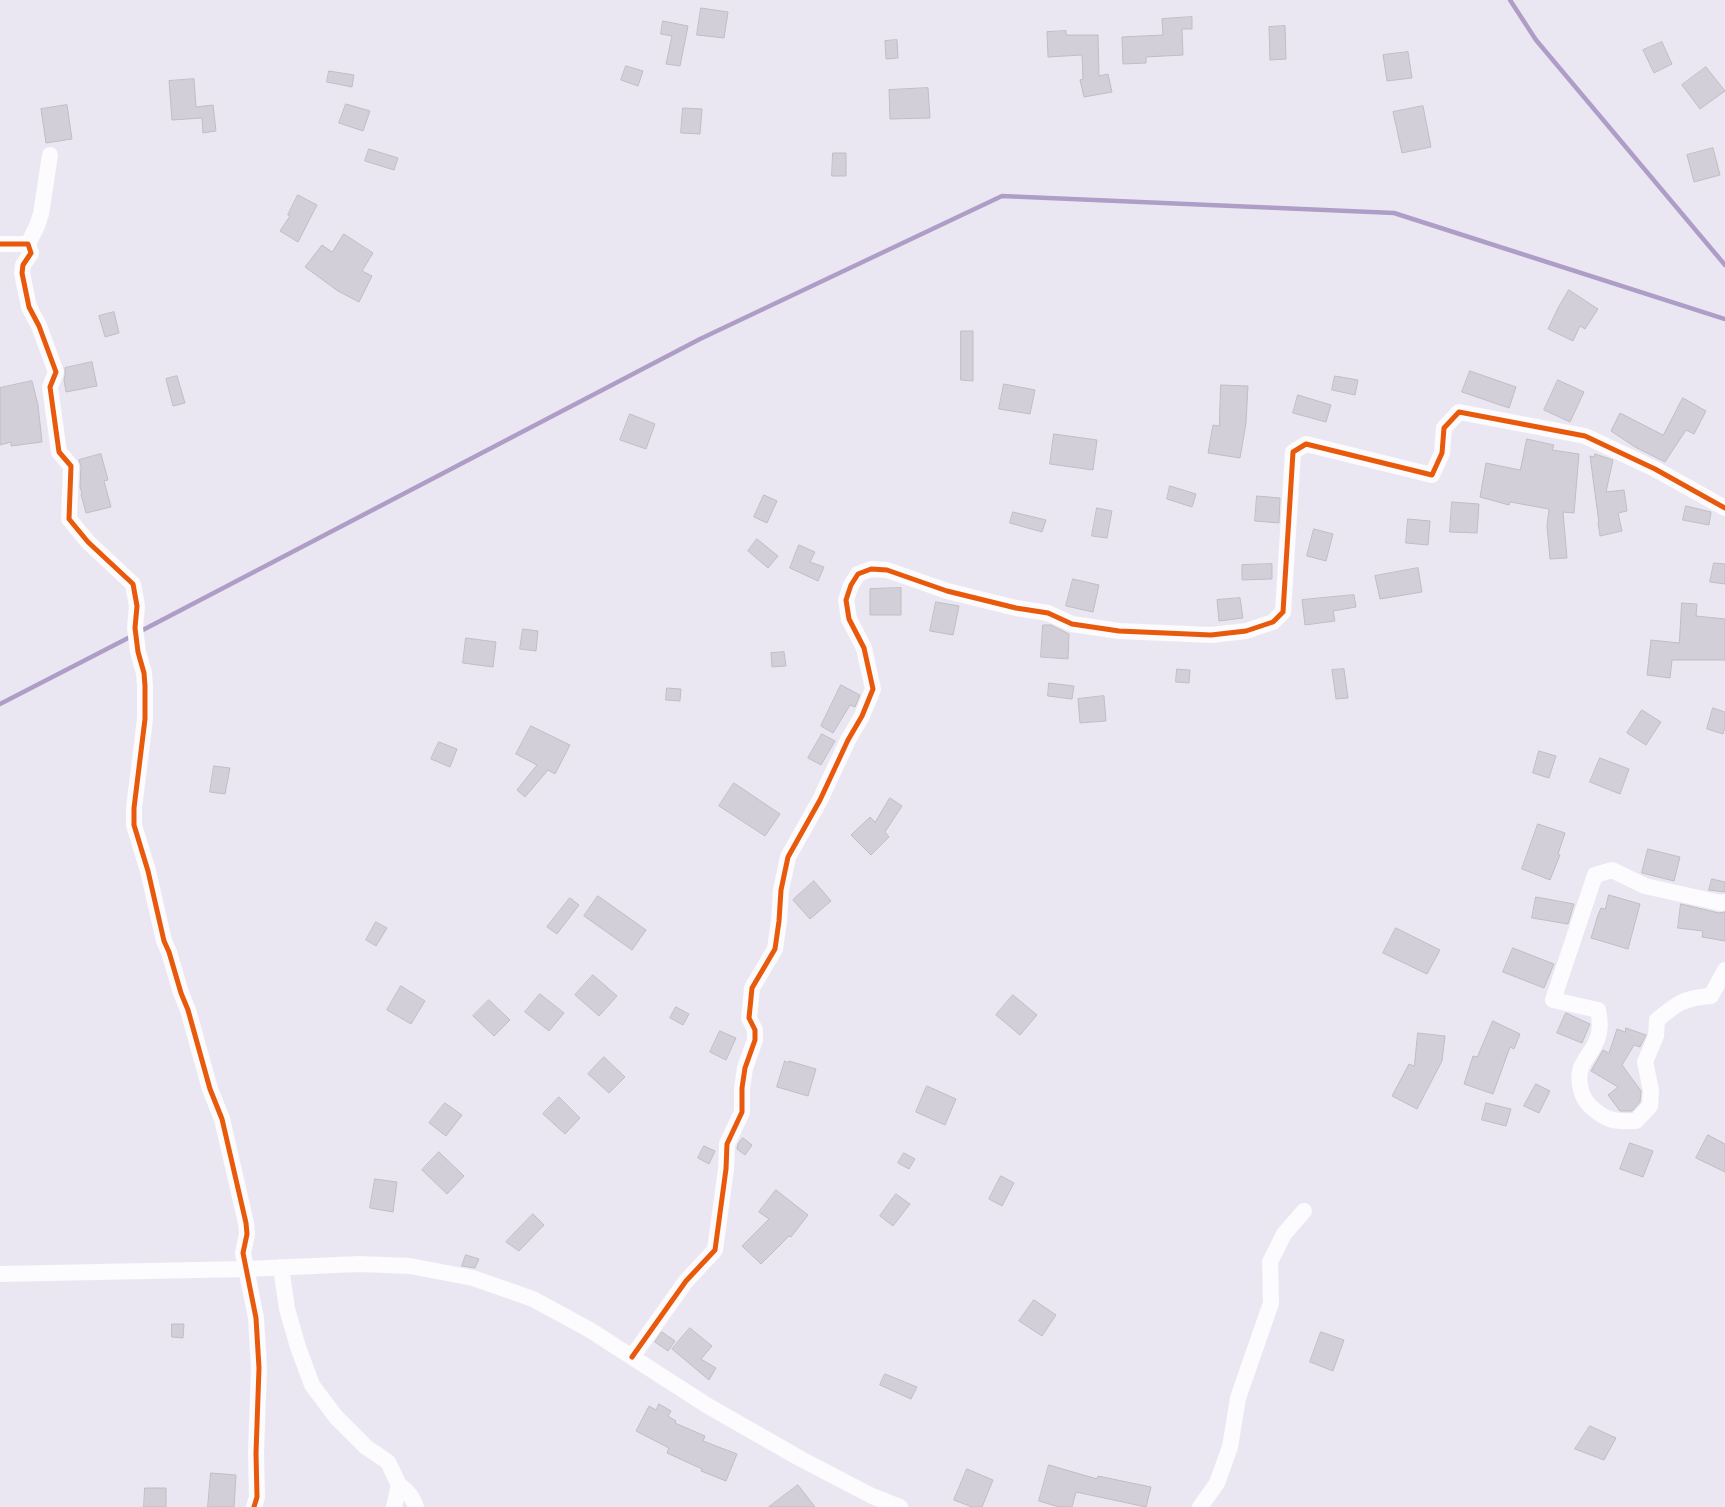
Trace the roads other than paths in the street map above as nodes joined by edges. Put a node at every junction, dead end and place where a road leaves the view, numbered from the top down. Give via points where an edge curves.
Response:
1 (50, 155) dead end
2 (0, 244) edge
3 (28, 244) junction
4 (1725, 508) edge
5 (1725, 902) edge
6 (1725, 970) edge
7 (1304, 1211) dead end
8 (281, 1267) junction
9 (246, 1269) junction
10 (0, 1274) edge
11 (632, 1357) junction
12 (399, 1485) junction
13 (870, 1501) edge
14 (254, 1507) edge
15 (394, 1507) edge
16 (416, 1507) edge
17 (900, 1507) edge
18 (1200, 1507) edge

1 - 3 street via 42,214
2 - 3 street
3 - 9 street via 32,254 23,265 22,273 29,307 56,372 50,387 59,452 72,466 69,519 88,542 133,584 137,606 135,628 145,686 145,719 134,825 164,941 222,1119 246,1223 243,1253
4 - 11 street via 1655,469 1585,436 1459,412 1444,428 1442,453 1432,475 1306,444 1293,452 1283,612 1273,622 1246,631 1211,634 1119,631 1072,624 1048,613 947,591 888,570 871,569 858,574 846,600 850,619 864,648 873,689 820,800 788,857 775,949 752,988 749,1018 756,1030 755,1040 744,1075 742,1112 727,1144 715,1250 686,1281
5 - 6 street via 1645,886 1612,870 1595,874 1553,1000 1598,1010 1601,1020 1598,1038 1583,1062 1578,1078 1583,1100 1598,1114 1616,1122 1636,1121 1650,1106 1651,1090 1645,1062 1656,1036 1657,1020 1676,1004 1710,996
7 - 18 street via 1284,1234 1270,1262 1271,1303 1238,1398 1230,1447 1217,1482
8 - 9 street
8 - 11 street via 410,1266 472,1278 533,1299
8 - 12 street via 287,1309 312,1385 336,1417 388,1462
9 - 10 street
9 - 14 street via 256,1318 259,1368 257,1497
11 - 13 street via 708,1406
12 - 15 street
12 - 16 street via 413,1499
13 - 17 street

